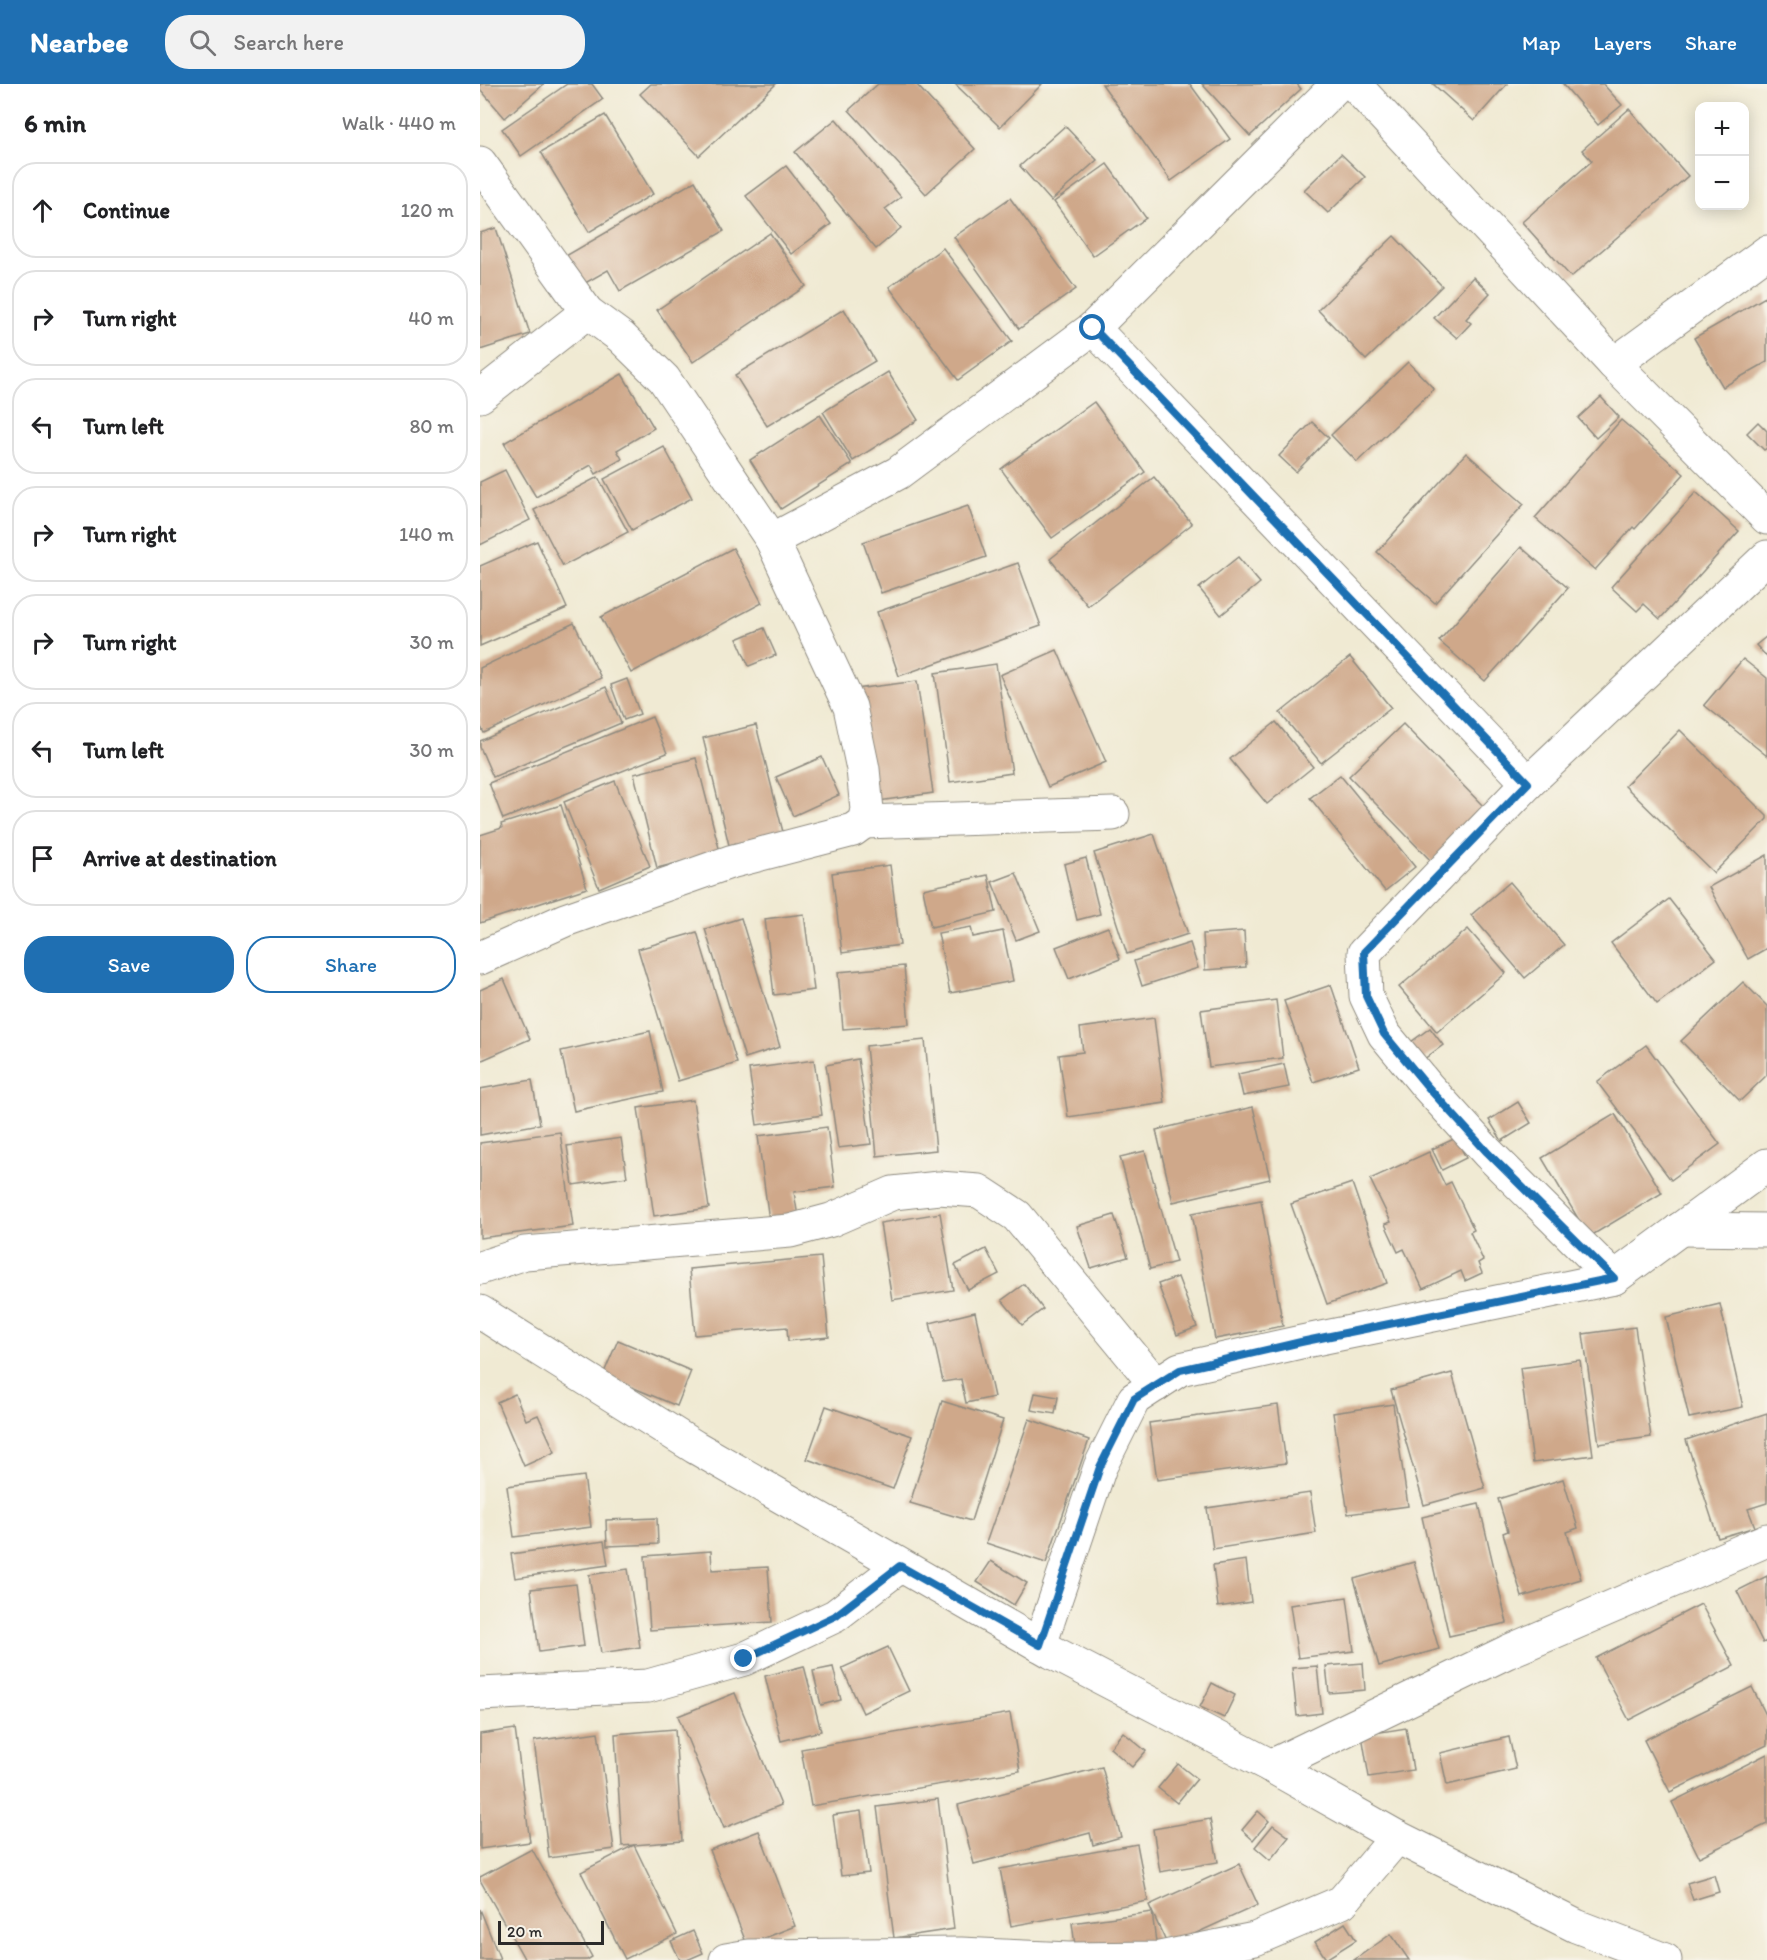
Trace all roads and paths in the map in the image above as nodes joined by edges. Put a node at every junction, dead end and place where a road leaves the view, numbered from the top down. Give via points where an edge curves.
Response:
1 (1338, 84) edge
2 (1354, 84) edge
3 (480, 163) edge
4 (1767, 252) edge
5 (587, 312) junction
6 (1093, 328) junction
7 (1614, 364) junction
8 (480, 396) edge
9 (1767, 518) edge
10 (772, 540) junction
11 (1767, 557) edge
12 (1528, 783) junction
13 (1113, 814) dead end
14 (864, 822) junction
15 (480, 958) edge
16 (1767, 1165) edge
17 (1680, 1229) junction
18 (1767, 1230) edge
19 (480, 1268) edge
20 (1614, 1278) junction
21 (480, 1312) edge
22 (1156, 1385) junction
23 (1767, 1540) edge
24 (900, 1566) junction
25 (1040, 1645) junction
26 (480, 1694) edge
27 (1271, 1766) junction
28 (1397, 1836) junction
29 (726, 1960) edge
30 (1665, 1960) edge

1 - 6 street
2 - 7 street
3 - 5 street
4 - 7 street
5 - 8 street
5 - 10 street via 621,337 664,379
6 - 10 street via 898,473
6 - 12 street
7 - 9 street
10 - 14 street via 850,707 864,770
11 - 12 street
12 - 20 street via 1364,952 1366,996 1384,1034 1427,1086 1487,1152
13 - 14 street
14 - 15 street via 853,830 730,862 587,912
16 - 17 street
17 - 18 street
17 - 20 street
19 - 22 street via 525,1253 790,1231 831,1220 893,1193 939,1188 979,1191 1017,1216
20 - 22 street via 1180,1370
21 - 24 street via 694,1447
22 - 25 street via 1134,1399 1100,1467
23 - 27 street via 1507,1652
24 - 25 street
24 - 26 street via 835,1616 744,1659 648,1686
25 - 27 street
27 - 28 street
28 - 29 street via 1342,1902 1255,1939 1160,1959 950,1954 749,1956
28 - 30 street via 1576,1926

